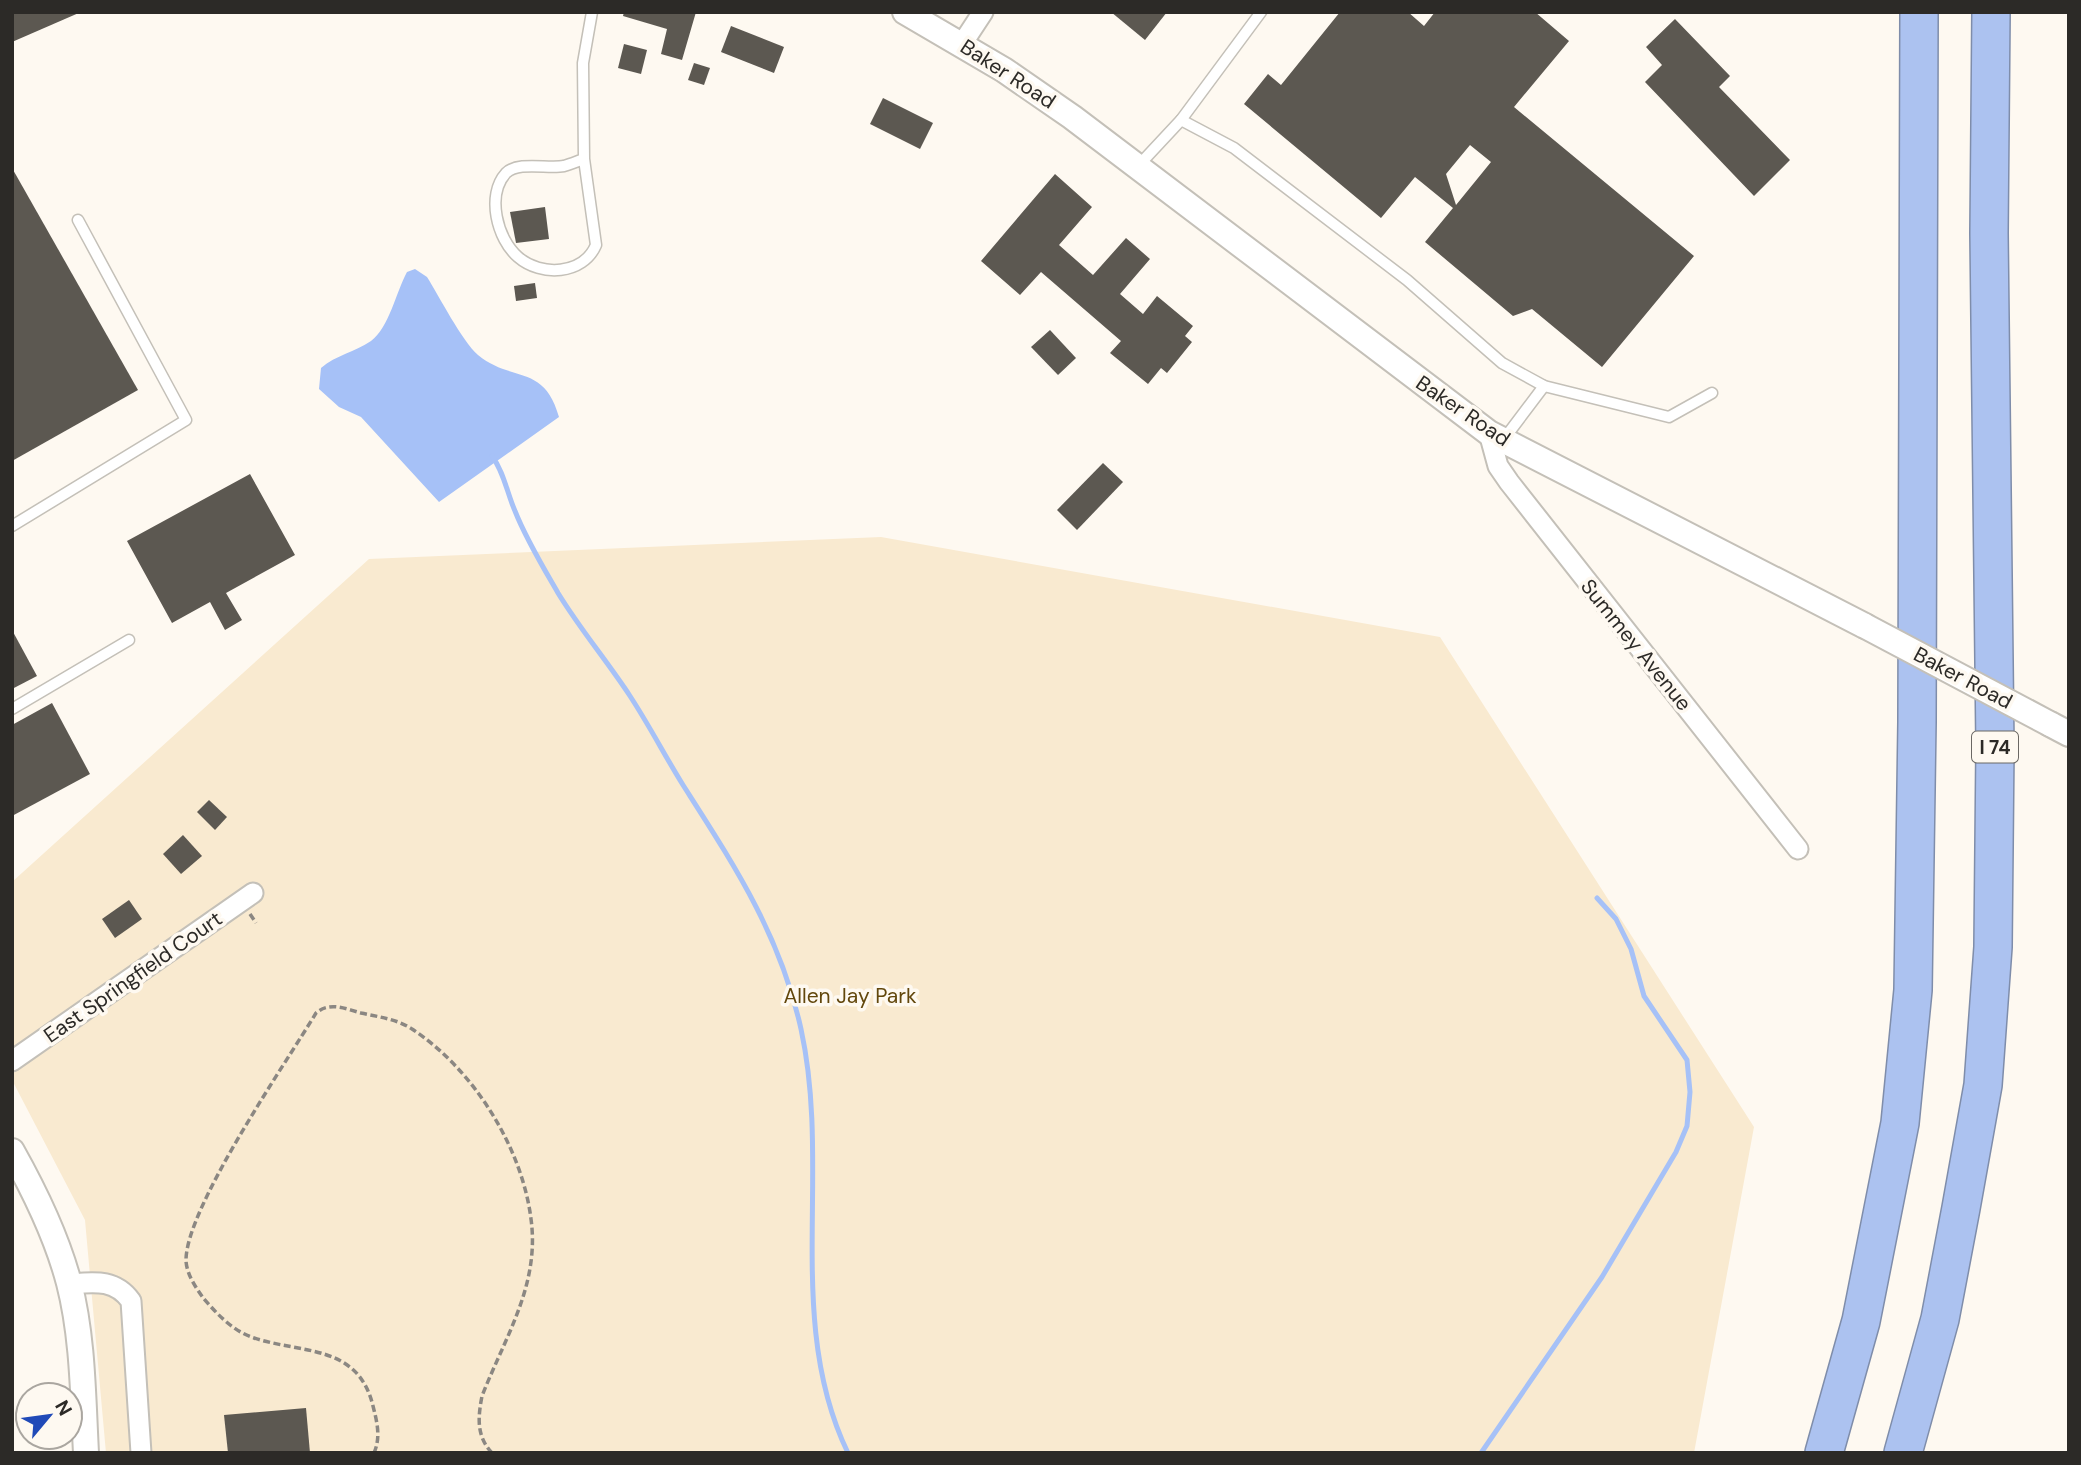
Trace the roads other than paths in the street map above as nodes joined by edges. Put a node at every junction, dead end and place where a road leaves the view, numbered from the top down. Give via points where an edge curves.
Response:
1 (592, 12) edge
2 (905, 12) edge
3 (983, 12) edge
4 (1261, 12) edge
5 (1919, 12) edge
6 (1991, 12) edge
7 (962, 44) junction
8 (1181, 120) junction
9 (584, 159) junction
10 (1138, 165) junction
11 (78, 220) dead end
12 (1544, 387) junction
13 (1712, 393) dead end
14 (1496, 436) junction
15 (12, 526) edge
16 (130, 640) dead end
17 (12, 709) edge
18 (2059, 729) edge
19 (1798, 849) dead end
20 (253, 893) dead end
21 (12, 1061) edge
22 (12, 1151) edge
23 (70, 1284) junction
24 (86, 1453) edge
25 (141, 1453) edge
26 (1824, 1453) edge
27 (1903, 1453) edge

1 - 9 lane via 583,62
2 - 7 street, Baker Road
3 - 7 street
4 - 8 lane
5 - 26 highway via 1913,990 1899,1123 1867,1294
6 - 27 highway, I 74 via 1993,947 1983,1085 1940,1319
7 - 10 street, Baker Road
8 - 10 lane
8 - 12 lane via 1234,148 1407,280 1502,363
9 - 9 lane via 507,172 495,203 507,245 519,258 538,268 560,271 591,256 596,245 595,224
10 - 14 street, Baker Road
11 - 15 lane via 186,420
12 - 13 lane via 1669,416
12 - 14 lane
14 - 18 street, Baker Road, bridge
14 - 19 street, Summey Avenue via 1498,466 1509,482
16 - 17 lane
20 - 21 street, East Springfield Court
22 - 23 street via 36,1195
23 - 24 street
23 - 25 street via 101,1281 122,1289 131,1301

